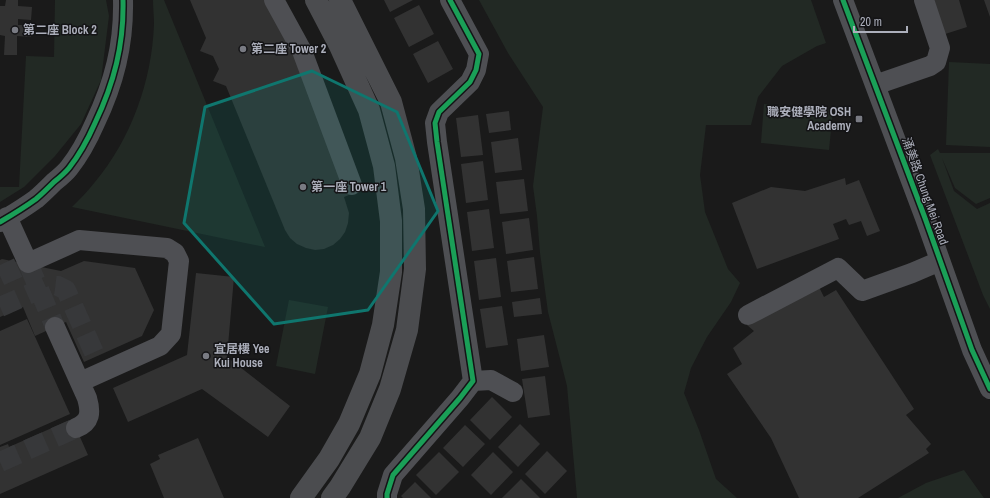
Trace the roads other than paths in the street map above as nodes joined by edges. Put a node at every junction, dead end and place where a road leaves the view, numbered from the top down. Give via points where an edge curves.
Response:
1 (123, 0) edge
2 (274, 0) edge
3 (316, 0) edge
4 (340, 0) edge
5 (450, 0) edge
6 (844, 0) edge
7 (924, 0) edge
8 (875, 85) junction
9 (352, 185) dead end
10 (4, 220) edge
11 (940, 261) junction
12 (748, 315) dead end
13 (55, 327) tunnel mouth
14 (473, 381) junction
15 (80, 382) junction
16 (990, 389) edge
17 (513, 392) dead end
18 (76, 428) tunnel mouth
19 (301, 498) edge
20 (332, 498) edge
21 (387, 498) edge

1 - 10 street via 119,56 107,97 91,133 69,168 35,199
2 - 9 street via 302,51
3 - 19 main road via 363,96 375,131 384,166 391,221 391,272 383,325 370,374 349,424 329,459
4 - 20 main road via 391,102 406,158 414,209 415,269 407,330 390,389 370,438
5 - 14 street via 479,54 476,70 470,82 439,112 435,123
6 - 8 street, 涌美路 Chung Mei Road
7 - 8 street via 940,48 936,62
8 - 11 street, 涌美路 Chung Mei Road
10 - 15 street via 28,263 79,240 167,248 175,253 180,262 171,334 160,346 99,365
11 - 12 street via 862,291 838,268
11 - 16 street, 涌美路 Chung Mei Road via 972,350
13 - 15 street
14 - 17 street via 491,380
14 - 21 street via 393,475
15 - 18 street via 90,408 88,418

